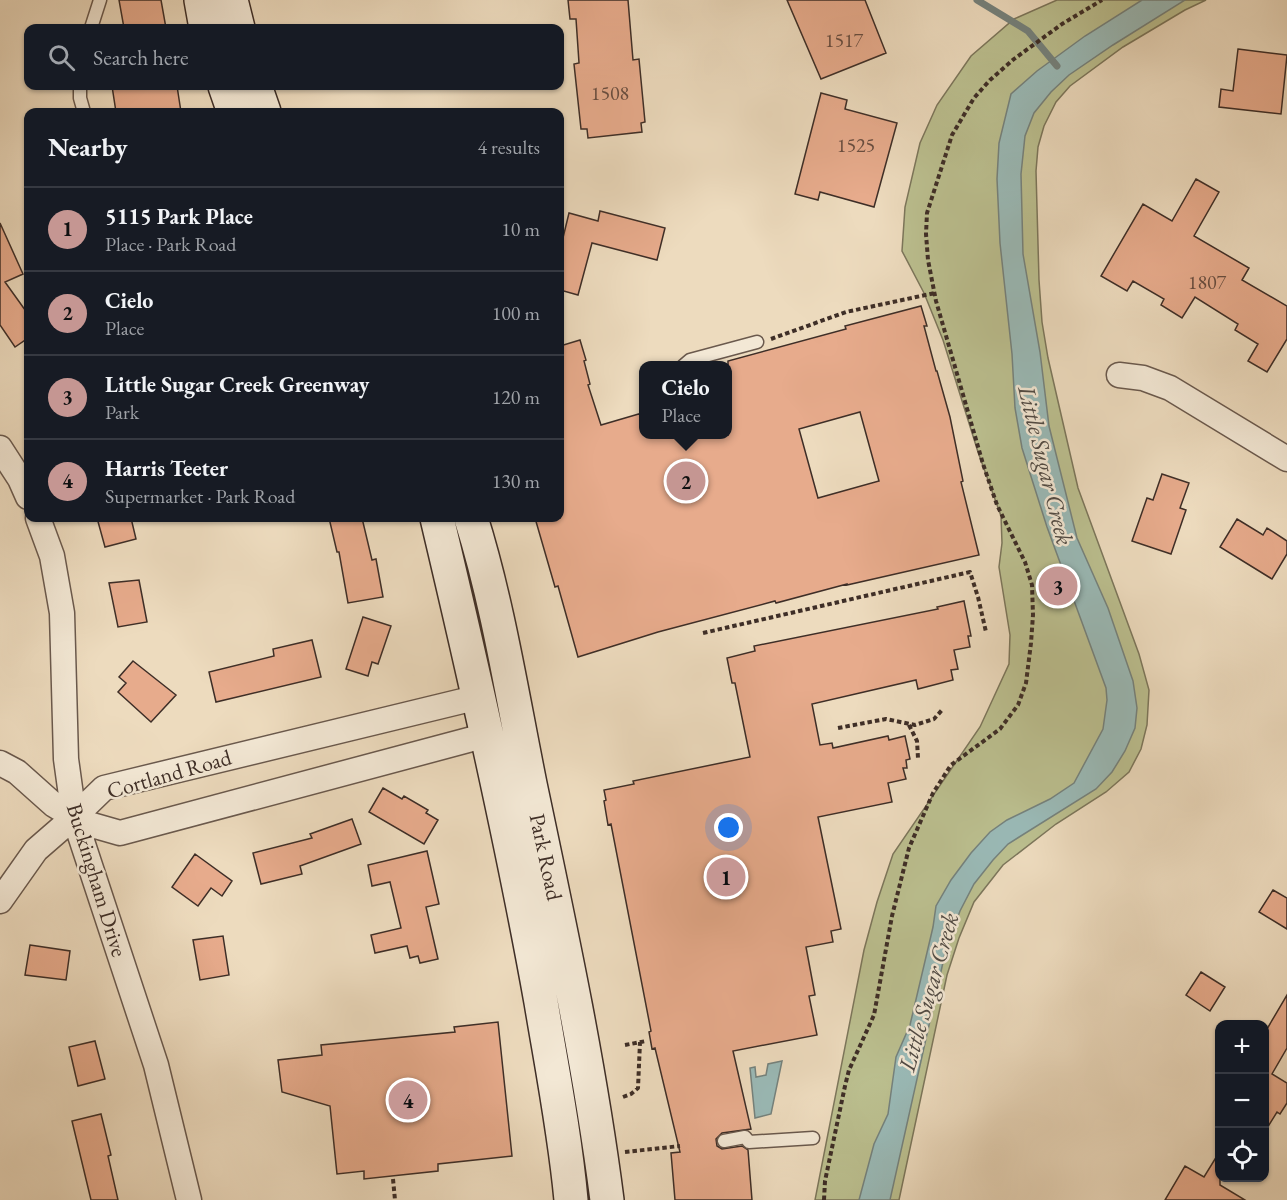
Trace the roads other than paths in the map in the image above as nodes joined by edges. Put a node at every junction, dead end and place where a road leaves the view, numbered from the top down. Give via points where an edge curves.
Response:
1 (100, 0) edge
2 (201, 0) edge
3 (231, 0) edge
4 (92, 24) edge
5 (205, 24) edge
6 (237, 24) edge
7 (80, 90) edge
8 (233, 100) edge
9 (83, 108) edge
10 (254, 108) edge
11 (757, 342) road end
12 (689, 361) edge
13 (1119, 375) dead end
14 (0, 448) edge
15 (1287, 459) edge
16 (24, 488) edge
17 (39, 522) edge
18 (438, 522) edge
19 (472, 522) edge
20 (495, 694) junction
21 (503, 731) junction
22 (0, 763) edge
23 (74, 817) junction
24 (0, 901) edge
25 (813, 1138) dead end
26 (724, 1141) dead end
27 (189, 1200) edge
28 (571, 1200) edge
29 (607, 1200) edge

1 - 4 lane
2 - 5 main road
3 - 6 main road
7 - 9 lane
8 - 10 main road
11 - 12 lane
13 - 15 street via 1143,378 1170,388
14 - 16 street
17 - 23 street, Buckingham Drive via 52,556 62,613 66,759
18 - 20 main road, Park Road
19 - 20 main road, Park Road via 485,568
20 - 21 main road, Park Road
20 - 23 street, Cortland Road via 104,788
21 - 23 street, Cortland Road via 120,832
21 - 28 main road, Park Road via 530,940
21 - 29 main road, Park Road via 573,987
22 - 23 street
23 - 24 street via 36,850
23 - 27 street, Buckingham Drive via 156,1065
25 - 26 lane via 749,1142 745,1137

